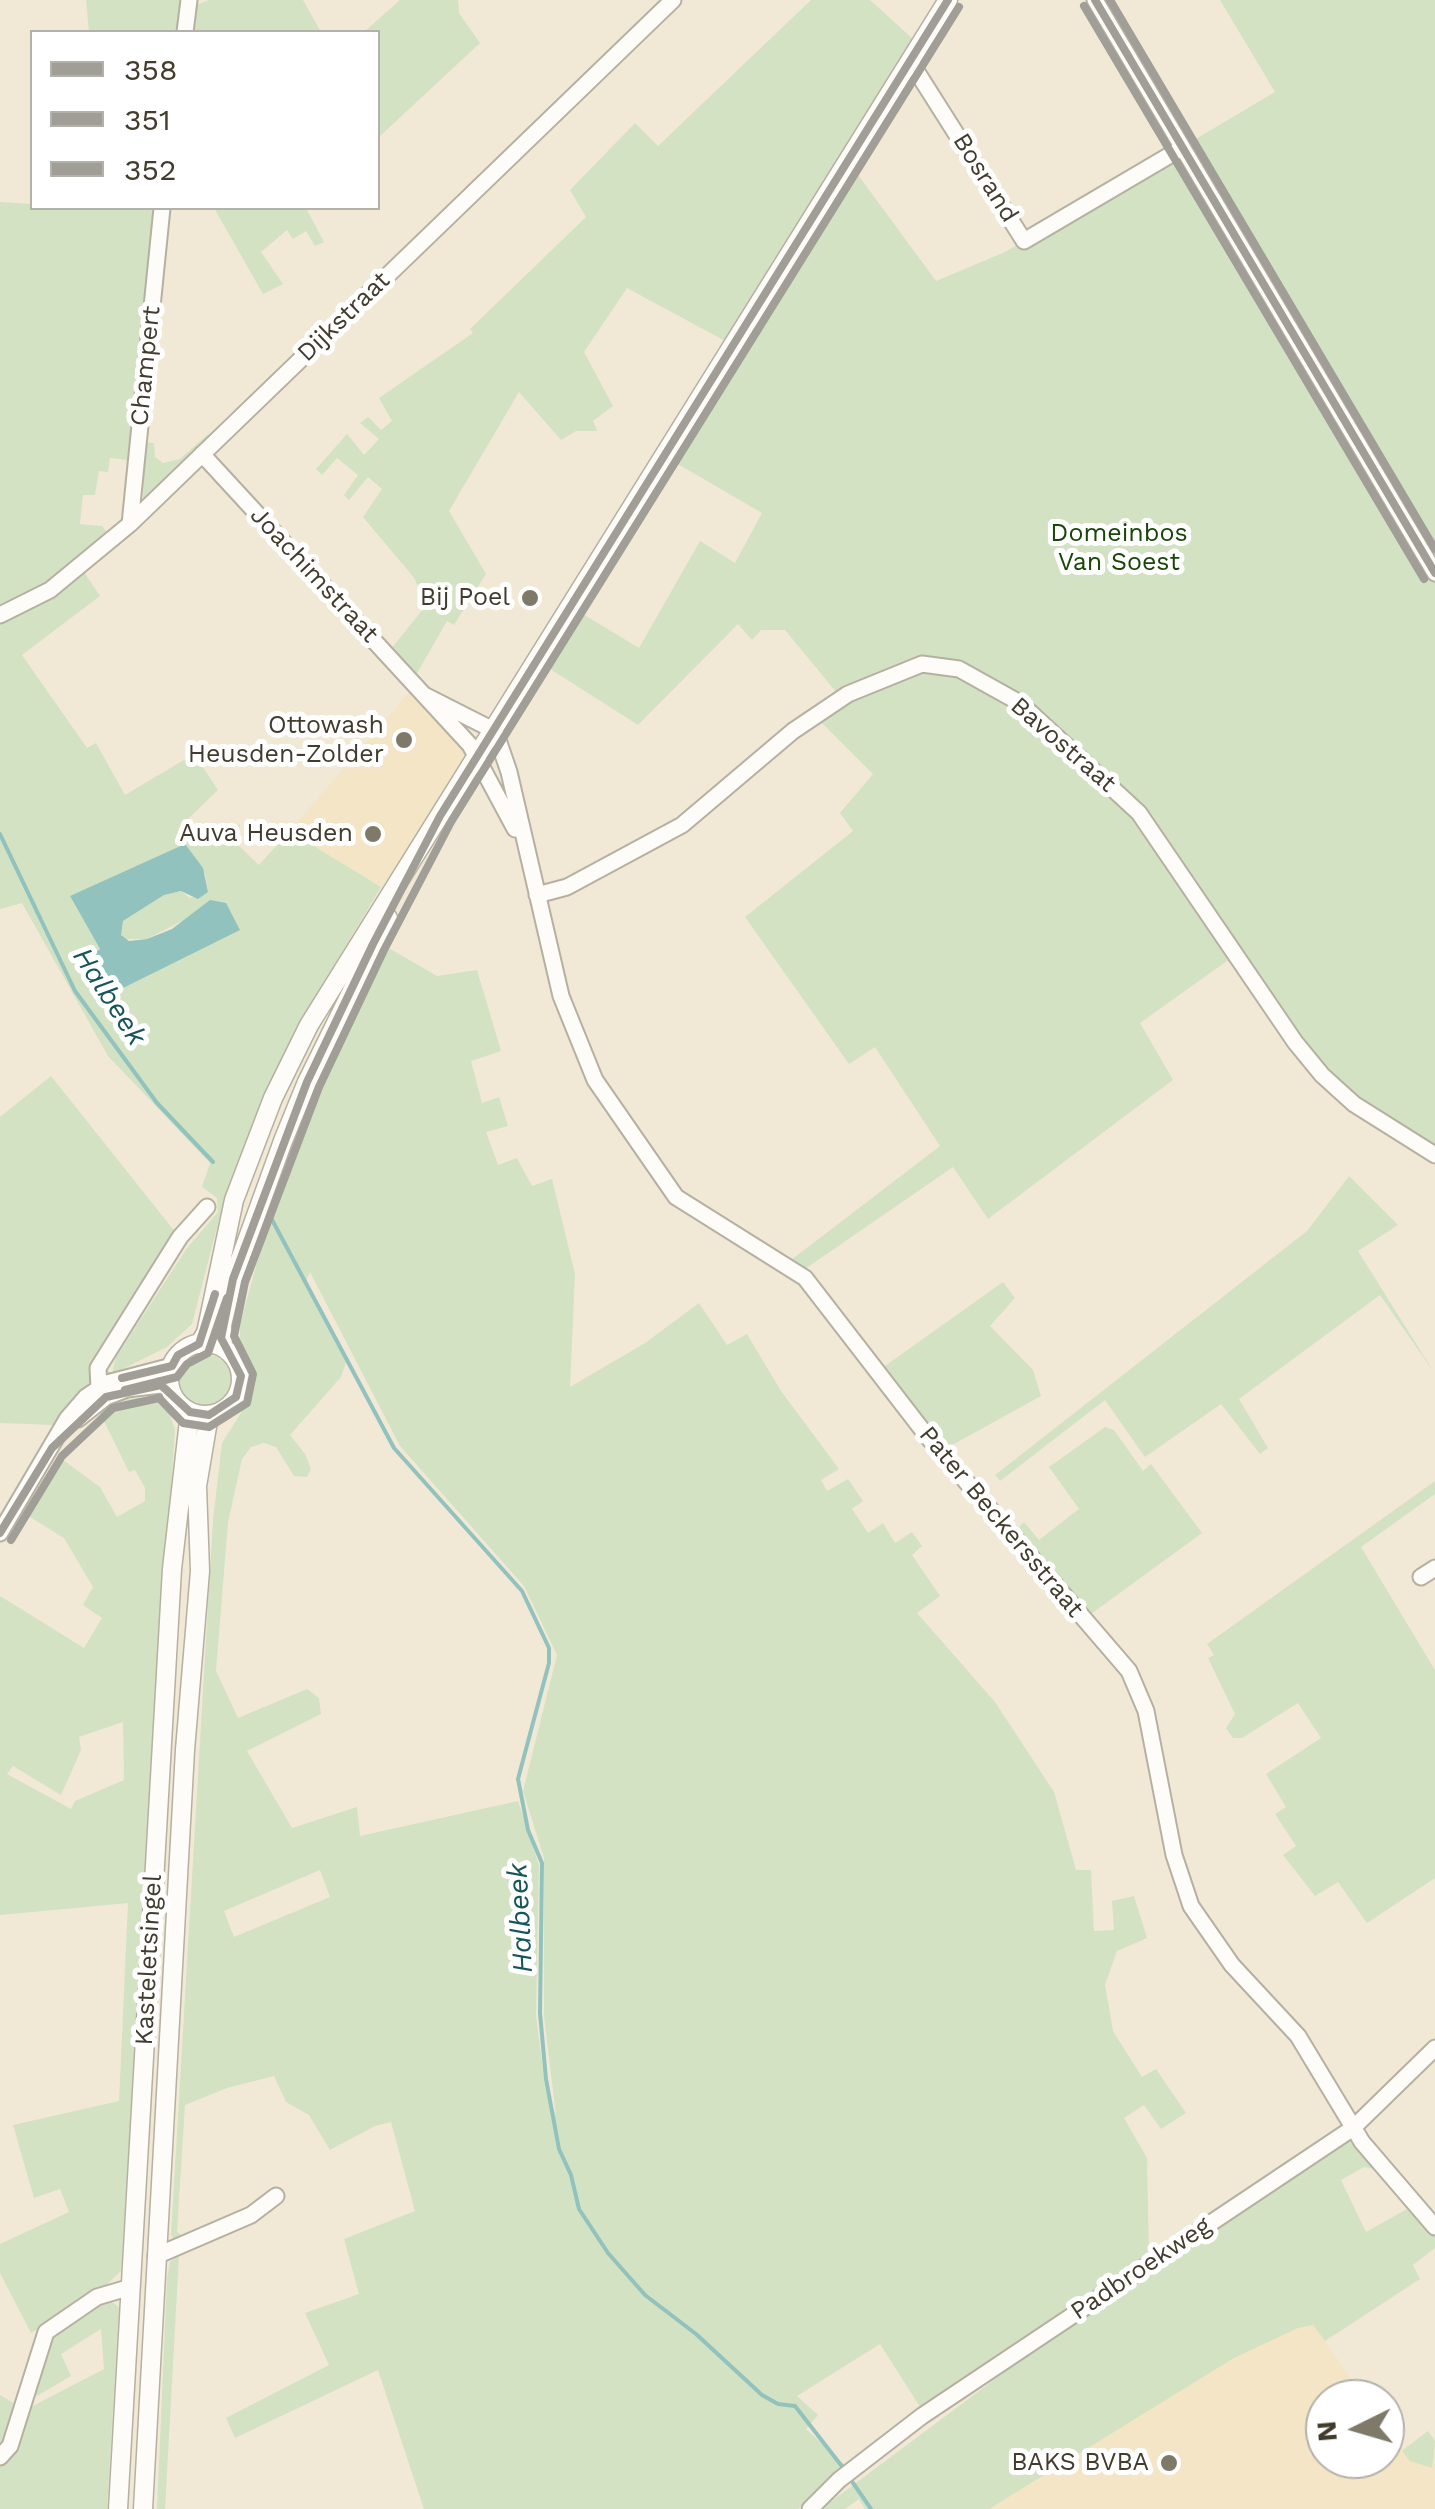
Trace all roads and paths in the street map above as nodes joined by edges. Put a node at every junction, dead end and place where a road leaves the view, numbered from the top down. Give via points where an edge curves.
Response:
1 (189, 0) edge
2 (673, 0) edge
3 (948, 0) edge
4 (1095, 0) edge
5 (185, 30) edge
6 (910, 61) junction
7 (1182, 148) junction
8 (162, 210) edge
9 (202, 454) junction
10 (130, 524) junction
11 (1435, 573) edge
12 (0, 615) edge
13 (426, 696) junction
14 (495, 731) junction
15 (478, 758) junction
16 (440, 816) junction
17 (526, 853) junction
18 (538, 894) junction
19 (1435, 1155) edge
20 (207, 1206) dead end
21 (226, 1276) junction
22 (200, 1344) junction
23 (223, 1348) junction
24 (172, 1366) junction
25 (99, 1388) junction
26 (170, 1389) junction
27 (199, 1413) junction
28 (52, 1448) junction
29 (0, 1532) edge
30 (1435, 2048) edge
31 (1353, 2128) junction
32 (276, 2196) dead end
33 (1435, 2228) edge
34 (156, 2256) junction
35 (131, 2287) junction
36 (0, 2457) edge
37 (118, 2509) edge
38 (143, 2509) edge
39 (810, 2509) edge

1 - 5 street
2 - 9 street, Dijkstraat
3 - 6 main road
4 - 7 street
6 - 7 street, Bosrand via 1024,242
6 - 14 main road
7 - 11 street
8 - 10 street, Champert
9 - 10 street, Dijkstraat
9 - 13 street, Joachimstraat
10 - 12 street, Dijkstraat via 50,590
13 - 14 street, Joachimstraat
13 - 15 street, Joachimstraat
14 - 15 main road
14 - 17 street, Pater Beckersstraat
15 - 16 main road
15 - 17 street, Pater Beckersstraat
16 - 21 main road via 306,1082
16 - 21 main road via 334,982 280,1083 234,1200
17 - 18 street, Pater Beckersstraat
18 - 19 street, Bavostraat via 567,887 682,825 792,731 848,694 922,664 959,669 1020,703 1140,813 1322,1075 1354,1104
18 - 31 street, Pater Beckersstraat via 582,1055 661,1180 697,1214 805,1278 927,1436 1129,1671 1146,1712 1190,1906 1232,1965 1298,2036
20 - 25 street via 180,1237 98,1368
21 - 22 main road
21 - 23 main road
22 - 23 main road
22 - 24 main road
23 - 27 main road via 238,1365 240,1387 229,1406
24 - 25 street
24 - 26 main road
25 - 28 street via 66,1419
26 - 27 main road
26 - 28 street via 147,1385 106,1397
27 - 34 main road, Kasteletsingel via 200,1572
27 - 35 main road, Kasteletsingel via 172,1569
28 - 29 street
30 - 31 street, Padbroekweg
31 - 33 street, Pater Beckersstraat
31 - 39 street, Padbroekweg via 922,2416
32 - 34 street via 251,2216
34 - 38 main road, Kasteletsingel
35 - 36 street via 97,2297 46,2332 10,2446
35 - 37 main road, Kasteletsingel

